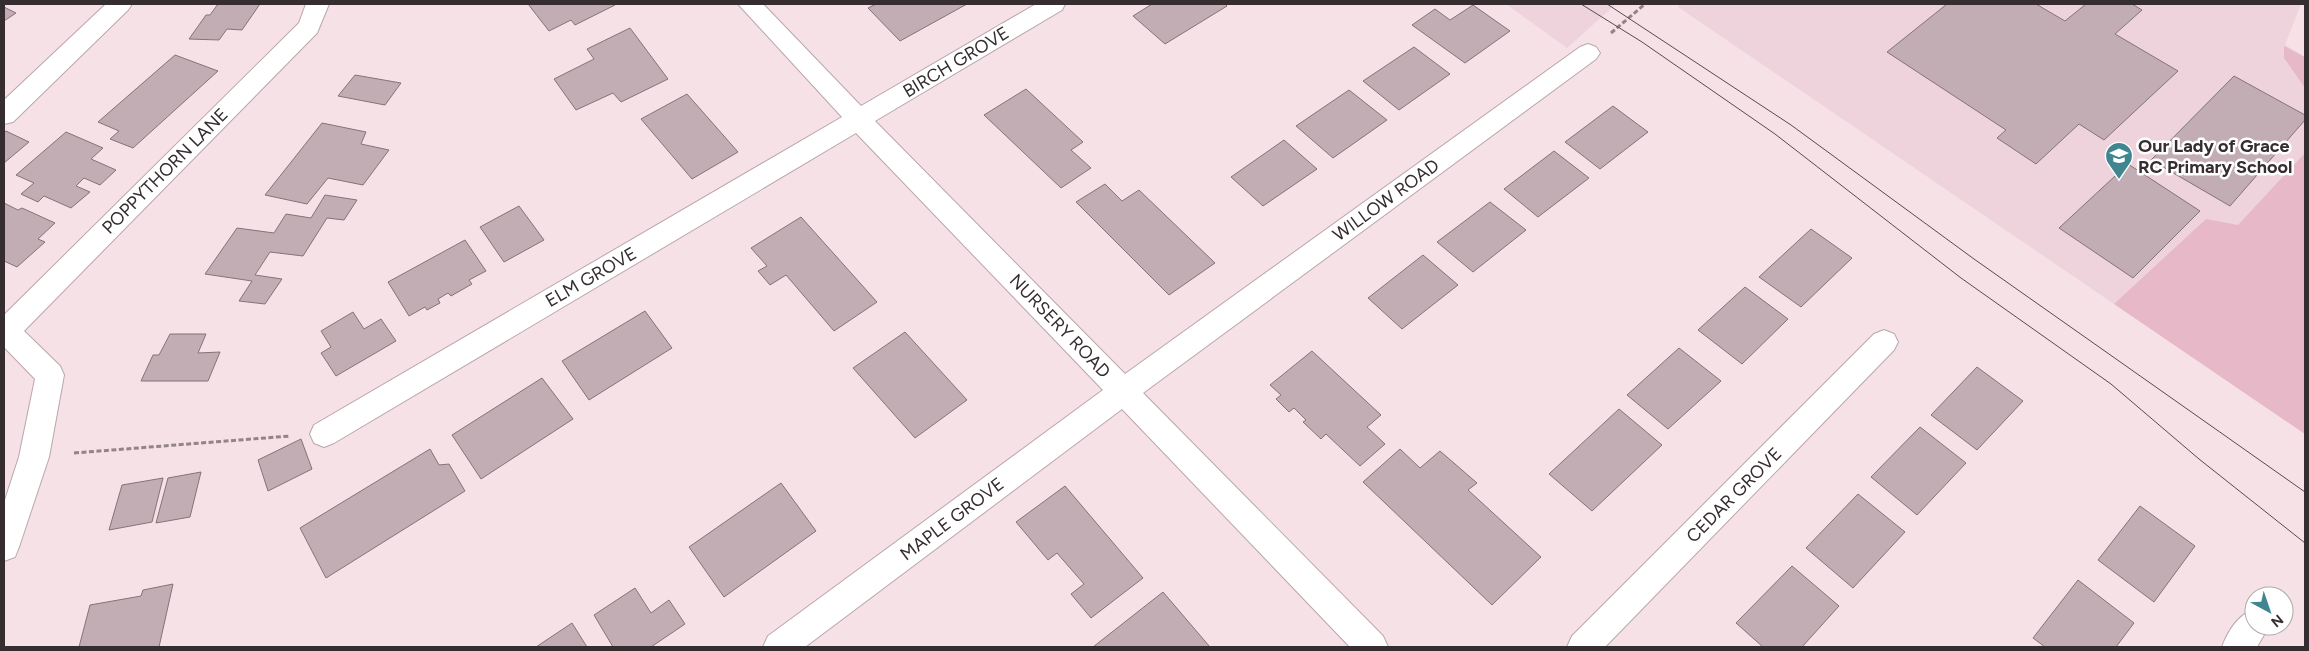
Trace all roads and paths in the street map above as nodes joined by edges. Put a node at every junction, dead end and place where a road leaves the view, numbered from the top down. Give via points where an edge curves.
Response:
1 (120, 4) edge
2 (317, 4) edge
3 (750, 4) edge
4 (1054, 4) edge
5 (1645, 4) edge
6 (1588, 53) joint
7 (4, 115) edge
8 (859, 120) junction
9 (5, 331) edge
10 (1884, 342) dead end
11 (1124, 391) junction
12 (324, 434) joint
13 (34, 456) junction
14 (4, 547) edge
15 (2246, 636) edge
16 (779, 647) edge
17 (1372, 647) edge
18 (1583, 647) edge
19 (2238, 647) edge

1 - 7 street
2 - 9 street, POPPYTHORN LANE via 309,27
3 - 8 street, NURSERY ROAD
4 - 8 street, BIRCH GROVE
5 - 6 path
6 - 11 street, WILLOW ROAD
8 - 11 street, NURSERY ROAD
8 - 12 street, ELM GROVE
9 - 13 street via 50,375
10 - 18 street, CEDAR GROVE
11 - 16 street, MAPLE GROVE
11 - 17 street, NURSERY ROAD
12 - 13 path
13 - 14 street
15 - 19 street

